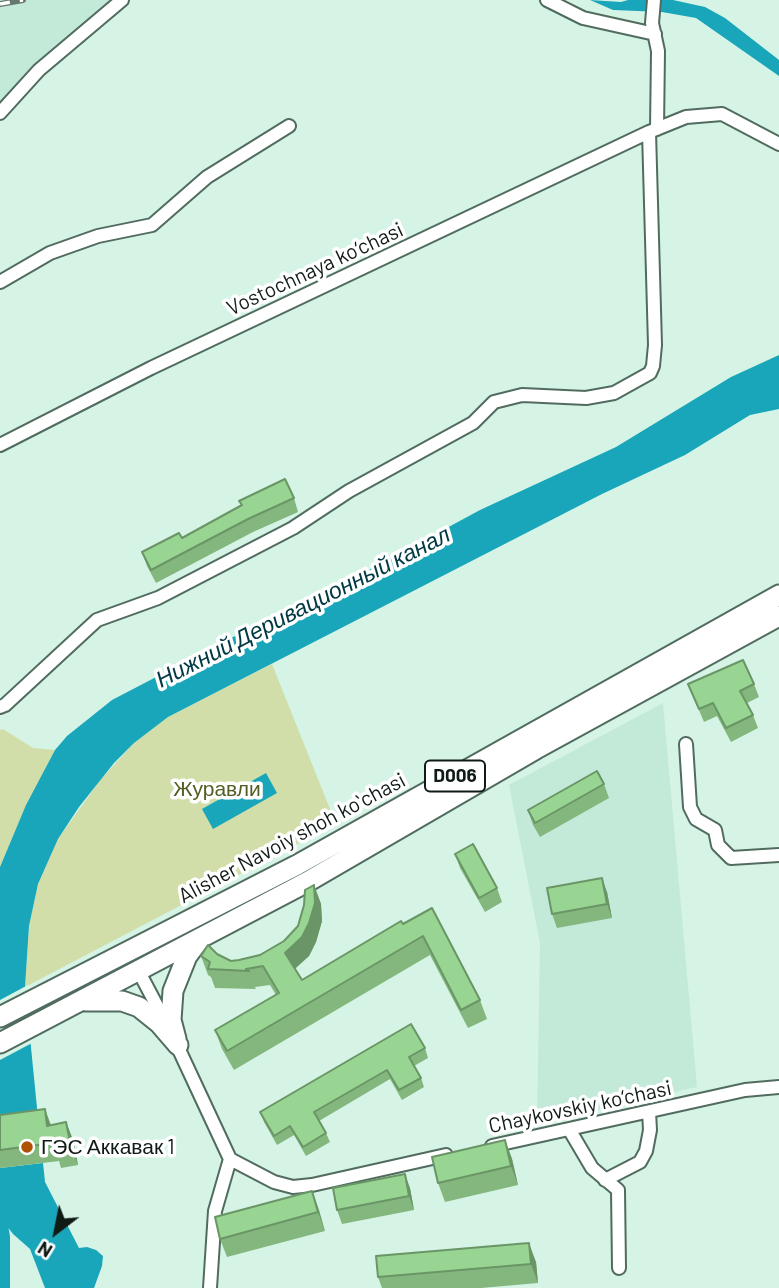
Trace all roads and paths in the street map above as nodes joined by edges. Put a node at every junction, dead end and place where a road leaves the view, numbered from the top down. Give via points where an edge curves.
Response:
1 (121, 0) edge
2 (547, 0) edge
3 (654, 0) edge
4 (653, 29) junction
5 (0, 113) edge
6 (289, 126) dead end
7 (653, 130) junction
8 (779, 144) edge
9 (0, 282) edge
10 (0, 445) edge
11 (779, 595) edge
12 (779, 616) edge
13 (0, 707) edge
14 (686, 744) dead end
15 (779, 855) edge
16 (202, 937) junction
17 (128, 950) junction
18 (138, 970) junction
19 (63, 1010) junction
20 (0, 1017) edge
21 (0, 1043) edge
22 (178, 1045) junction
23 (779, 1087) edge
24 (649, 1112) junction
25 (569, 1129) junction
26 (475, 1149) edge
27 (462, 1152) edge
28 (230, 1158) junction
29 (605, 1180) junction
30 (618, 1268) dead end
31 (210, 1288) edge

1 - 5 street via 39,70
2 - 4 street via 583,18
3 - 4 street
4 - 7 street via 658,51
6 - 9 street via 207,177 152,225 97,236 50,253
7 - 8 street, Vostochnaya ko‘chasi via 686,117 722,114
7 - 10 street, Vostochnaya ko‘chasi
7 - 13 street via 654,360 650,373 614,393 586,398 523,395 494,402 473,423 349,491 293,528 158,598 97,620
11 - 17 main road, Alisher Navoiy shoh koʻchasi / D006 via 297,865
12 - 16 main road, Alisher Navoiy shoh koʻchasi / D006
14 - 15 street via 690,807 696,819 715,830 718,845 731,858
16 - 18 main road, Alisher Navoiy shoh koʻchasi / D006
16 - 22 main road via 187,956 173,991 171,1020
17 - 18 main road
17 - 20 main road, Alisher Navoiy shoh koʻchasi / D006
18 - 19 main road, Alisher Navoiy shoh koʻchasi / D006
18 - 22 street
19 - 21 main road, D006
19 - 22 main road via 94,1000 128,1002 153,1016
22 - 28 street
23 - 24 street, Chaykovskiy ko‘chasi
24 - 25 street, Chaykovskiy ko‘chasi
24 - 29 street via 650,1130 640,1162
25 - 26 street, Chaykovskiy ko‘chasi
25 - 29 street
27 - 28 street via 293,1187 250,1172
28 - 31 street via 215,1211
29 - 30 street via 618,1190

